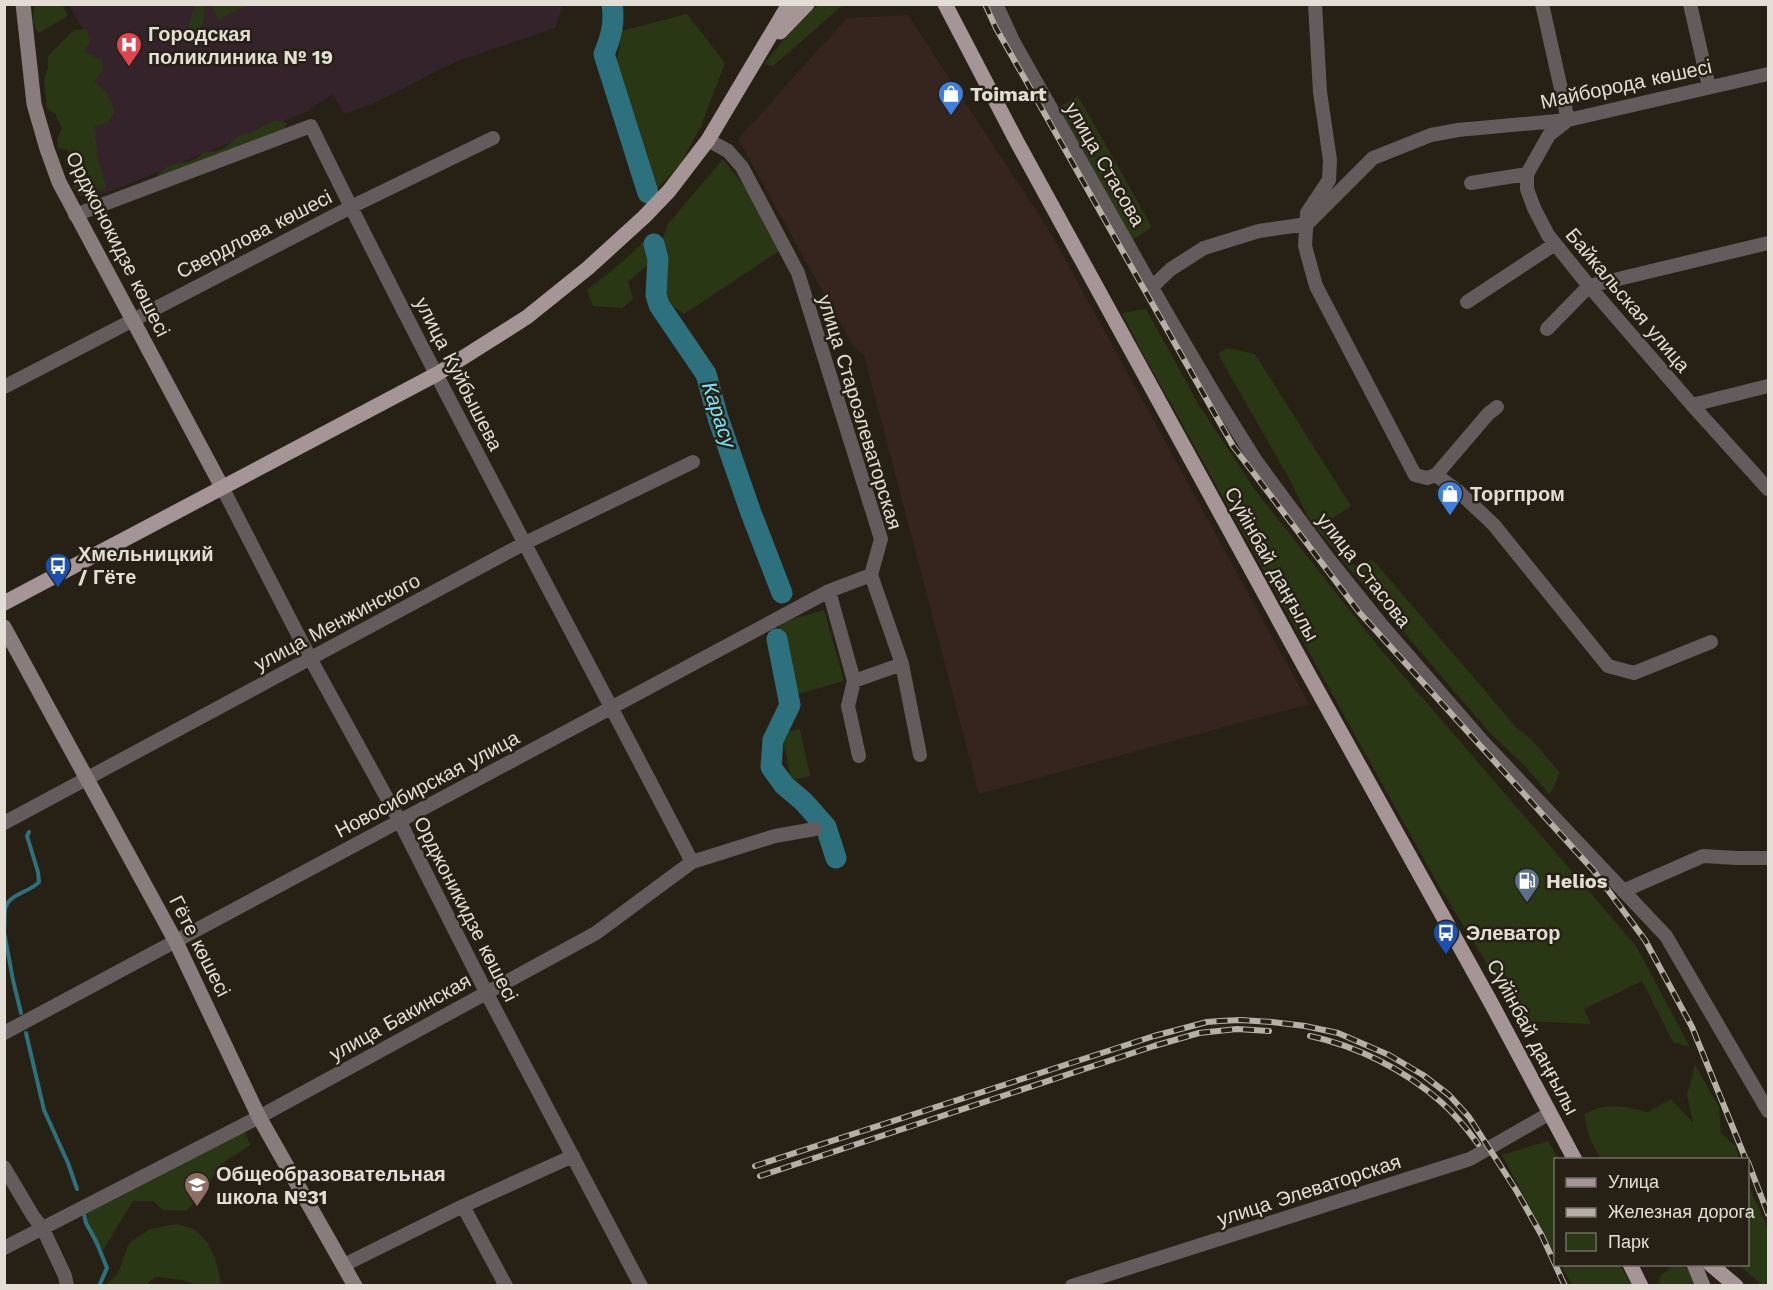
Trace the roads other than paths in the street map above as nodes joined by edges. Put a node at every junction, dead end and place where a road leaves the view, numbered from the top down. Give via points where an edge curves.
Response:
1 (23, 4) edge
2 (945, 4) edge
3 (996, 4) edge
4 (1315, 4) edge
5 (1542, 4) edge
6 (1690, 4) edge
7 (802, 6) edge
8 (1768, 74) edge
9 (1709, 87) junction
10 (1568, 120) junction
11 (493, 138) dead end
12 (708, 140) junction
13 (1527, 174) junction
14 (1471, 183) dead end
15 (351, 207) junction
16 (75, 215) junction
17 (1306, 224) junction
18 (1768, 243) edge
19 (1555, 244) junction
20 (1589, 286) junction
21 (1152, 287) junction
22 (1467, 302) dead end
23 (133, 319) junction
24 (1546, 330) dead end
25 (437, 374) junction
26 (1768, 386) edge
27 (4, 387) edge
28 (1692, 405) junction
29 (1497, 407) dead end
30 (693, 462) dead end
31 (1436, 475) junction
32 (222, 487) junction
33 (1768, 489) edge
34 (525, 543) junction
35 (871, 575) junction
36 (829, 591) junction
37 (4, 603) edge
38 (4, 627) edge
39 (1711, 642) dead end
40 (310, 658) junction
41 (902, 664) junction
42 (854, 681) junction
43 (612, 708) junction
44 (920, 755) dead end
45 (859, 756) dead end
46 (88, 779) junction
47 (399, 820) junction
48 (4, 823) edge
49 (815, 829) dead end
50 (1768, 858) edge
51 (692, 862) junction
52 (1623, 891) junction
53 (176, 942) junction
54 (486, 992) junction
55 (4, 1033) edge
56 (1768, 1111) edge
57 (1550, 1113) junction
58 (259, 1117) junction
59 (573, 1156) junction
60 (1576, 1158) edge
61 (4, 1167) edge
62 (463, 1206) junction
63 (43, 1228) junction
64 (4, 1248) edge
65 (344, 1265) junction
66 (1631, 1266) edge
67 (1645, 1266) edge
68 (1695, 1266) edge
69 (1712, 1266) edge
70 (67, 1286) edge
71 (355, 1286) edge
72 (506, 1286) edge
73 (641, 1286) edge
74 (1072, 1286) edge
75 (1643, 1286) edge
76 (1703, 1286) edge
77 (1736, 1286) edge

1 - 16 main road, Орджонокидзе көшесі via 34,104 58,182
2 - 57 main road, Сүйінбай даңғылы
3 - 21 street, улица Стасова
4 - 17 street via 1320,92 1330,160 1329,180 1307,213
5 - 10 street
6 - 9 street
7 - 12 main road via 764,49
8 - 9 street, Майборода көшесі
9 - 10 street, Майборода көшесі
10 - 13 street via 1549,135
10 - 17 street, Майборода көшесі via 1431,135 1372,158
11 - 15 street, Свердлова көшесі
12 - 25 main road via 669,191 588,268 527,317
12 - 35 street, улица Староэлеваторская via 728,151 742,167 798,273 881,539
13 - 14 street
13 - 19 street, Байкальская улица via 1533,208
15 - 16 street, улица Куйбышева via 311,126
15 - 23 street, Свердлова көшесі
15 - 25 street, улица Куйбышева
16 - 23 main road, Орджонокидзе көшесі
17 - 21 street via 1259,231 1204,248 1171,268
17 - 31 street via 1305,246 1316,286 1415,475
18 - 20 street
19 - 20 street, Байкальская улица
19 - 22 street
20 - 24 street
20 - 28 street, Байкальская улица
21 - 52 street, улица Стасова via 1256,461 1326,557 1484,743
23 - 27 street, Свердлова көшесі
23 - 32 main road, Орджонокидзе көшесі
25 - 32 main road
25 - 34 street, улица Куйбышева
26 - 28 street
28 - 33 street, Байкальская улица
29 - 31 street
30 - 34 street, улица Менжинского
31 - 39 street via 1494,525 1608,666 1634,673
32 - 37 main road
32 - 40 street, Орджоникидзе көшесі
34 - 40 street, улица Менжинского
34 - 43 street, улица Куйбышева
35 - 36 street, Новосибирская улица
35 - 41 street
36 - 42 street
36 - 43 street, Новосибирская улица
38 - 46 main road, Гёте көшесі
40 - 46 street, улица Менжинского
40 - 47 street, Орджоникидзе көшесі
41 - 42 street
41 - 44 street
42 - 45 street via 848,706
43 - 47 street, Новосибирская улица
43 - 51 street, улица Куйбышева
46 - 48 street, улица Менжинского
46 - 53 main road, Гёте көшесі
47 - 53 street, Новосибирская улица
47 - 54 street, Орджоникидзе көшесі
49 - 51 street, улица Бакинская via 775,836
50 - 52 street via 1703,856
51 - 54 street, улица Бакинская via 596,933
52 - 56 street, улица Стасова via 1666,936
53 - 55 street, Новосибирская улица
53 - 58 main road, Гёте көшесі
54 - 58 street, улица Бакинская
54 - 59 street, Орджоникидзе көшесі
57 - 60 main road, Сүйінбай даңғылы
57 - 74 street, улица Элеваторская via 1470,1159
58 - 63 street, улица Бакинская
58 - 65 main road, Гёте көшесі
59 - 62 street
59 - 73 street, Орджоникидзе көшесі
61 - 63 street
62 - 65 street
62 - 72 street
63 - 64 street, улица Бакинская
63 - 70 street
65 - 71 main road, Гёте көшесі
66 - 75 main road
67 - 75 main road
68 - 76 main road
69 - 77 main road

